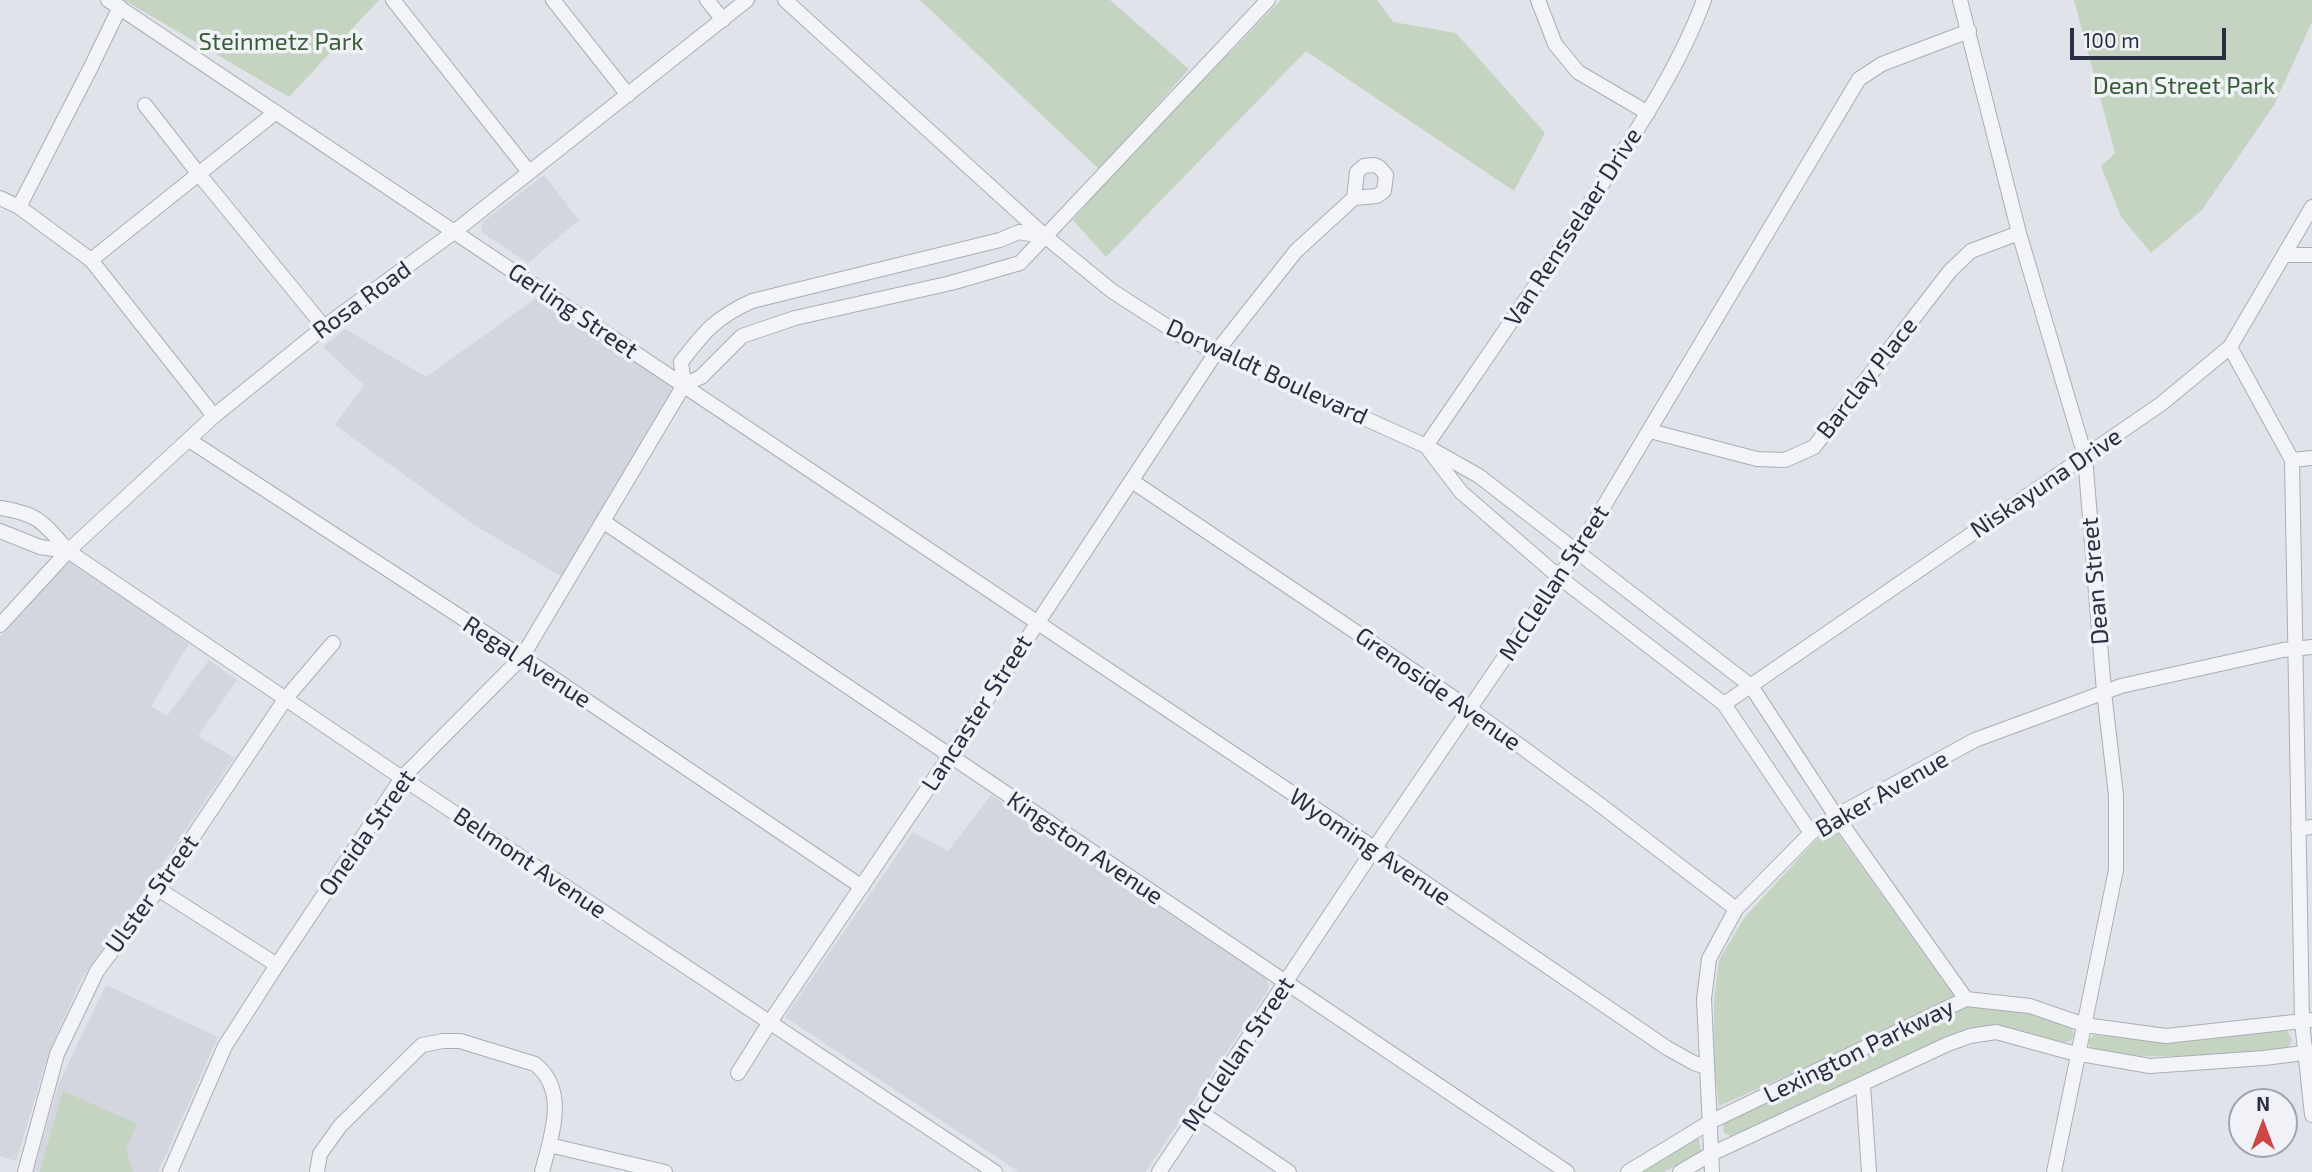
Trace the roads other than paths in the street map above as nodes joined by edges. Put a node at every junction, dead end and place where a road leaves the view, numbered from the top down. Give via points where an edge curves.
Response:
1 (393, 0) edge
2 (553, 0) edge
3 (707, 0) edge
4 (747, 0) edge
5 (785, 0) edge
6 (1268, 0) edge
7 (1538, 0) edge
8 (1704, 0) edge
9 (1960, 0) edge
10 (114, 3) edge
11 (723, 20) junction
12 (1969, 31) junction
13 (628, 95) junction
14 (145, 105) dead end
15 (276, 112) junction
16 (1648, 113) junction
17 (529, 172) junction
18 (198, 173) junction
19 (0, 198) edge
20 (1354, 198) dead end
21 (19, 207) junction
22 (2312, 207) edge
23 (454, 232) junction
24 (2019, 233) junction
25 (1046, 237) junction
26 (2285, 255) junction
27 (2312, 255) edge
28 (91, 260) junction
29 (324, 327) junction
30 (2230, 347) junction
31 (1217, 351) junction
32 (684, 385) junction
33 (214, 416) junction
34 (1650, 431) junction
35 (189, 440) junction
36 (1426, 446) junction
37 (2085, 456) junction
38 (2312, 458) edge
39 (2292, 460) junction
40 (1132, 481) junction
41 (0, 508) edge
42 (604, 522) junction
43 (0, 531) edge
44 (68, 551) junction
45 (1577, 551) junction
46 (1559, 577) junction
47 (1036, 623) junction
48 (0, 625) edge
49 (333, 643) dead end
50 (2312, 647) edge
51 (2294, 648) junction
52 (522, 657) junction
53 (1751, 686) junction
54 (2104, 692) junction
55 (286, 698) junction
56 (1724, 704) junction
57 (1471, 709) junction
58 (949, 757) junction
59 (402, 778) junction
60 (1836, 816) junction
61 (2305, 828) edge
62 (1811, 833) junction
63 (1374, 849) junction
64 (862, 887) junction
65 (158, 890) junction
66 (1736, 909) junction
67 (277, 965) junction
68 (1285, 983) junction
69 (1966, 999) junction
70 (2307, 1021) edge
71 (770, 1022) junction
72 (2085, 1025) junction
73 (2308, 1052) edge
74 (2079, 1054) junction
75 (1706, 1067) junction
76 (737, 1073) dead end
77 (1863, 1085) junction
78 (1200, 1112) junction
79 (2312, 1115) edge
80 (1710, 1122) junction
81 (549, 1145) junction
82 (1711, 1154) junction
83 (25, 1172) edge
84 (170, 1172) edge
85 (317, 1172) edge
86 (542, 1172) edge
87 (665, 1172) edge
88 (995, 1172) edge
89 (1159, 1172) edge
90 (1289, 1172) edge
91 (1567, 1172) edge
92 (1628, 1172) edge
93 (1679, 1172) edge
94 (1712, 1172) edge
95 (1869, 1172) edge
96 (2054, 1172) edge

1 - 17 street
2 - 13 street
3 - 11 street
4 - 11 street, Rosa Road
5 - 25 street, Dorwaldt Boulevard
6 - 25 street
7 - 16 street via 1555,44 1578,72
8 - 16 street, Van Rensselaer Drive
9 - 12 street, Dean Street
10 - 15 street, Gerling Street
10 - 21 street via 92,67
11 - 13 street, Rosa Road
12 - 24 street, Dean Street
12 - 34 street, McClellan Street via 1882,64 1859,79
13 - 17 street, Rosa Road
14 - 18 street
15 - 18 street
15 - 23 street, Gerling Street
16 - 36 street, Van Rensselaer Drive
17 - 23 street, Rosa Road
18 - 28 street
18 - 29 street
19 - 21 street
20 - 31 street, Lancaster Street via 1293,254
21 - 28 street
22 - 26 street, Niskayuna Drive
23 - 29 street, Rosa Road
23 - 32 street, Gerling Street
24 - 34 street, Barclay Place via 1971,251 1950,271 1814,447 1785,460 1757,459
24 - 37 street, Dean Street
25 - 31 street, Dorwaldt Boulevard via 1112,291 1182,336
25 - 32 street via 1020,263 795,318 742,336 701,377
25 - 32 street via 1019,232 752,301 723,314 702,335 681,362
26 - 27 street
26 - 30 street, Niskayuna Drive
28 - 33 street
29 - 33 street, Rosa Road
30 - 37 street, Niskayuna Drive via 2161,404
30 - 39 street
31 - 36 street, Dorwaldt Boulevard
31 - 40 street, Lancaster Street
32 - 42 street, Oneida Street
32 - 47 street, Gerling Street
33 - 35 street, Rosa Road
34 - 45 street, McClellan Street
35 - 44 street, Rosa Road
35 - 52 street, Regal Avenue
36 - 45 street, Dorwaldt Boulevard via 1479,476
36 - 46 street, Dorwaldt Boulevard via 1461,492
37 - 53 street, Niskayuna Drive
37 - 54 street, Dean Street
38 - 39 street
39 - 51 street
40 - 47 street, Lancaster Street
40 - 57 street, Grenoside Avenue
41 - 44 street via 28,513
42 - 52 street, Oneida Street
42 - 58 street, Kingston Avenue
43 - 44 street via 40,547
44 - 48 street, Rosa Road
44 - 55 street, Belmont Avenue
45 - 46 street, McClellan Street
45 - 53 street, Dorwaldt Boulevard
46 - 56 street, Dorwaldt Boulevard
46 - 57 street, McClellan Street
47 - 58 street, Lancaster Street
47 - 63 street, Wyoming Avenue
49 - 55 street, Ulster Street
50 - 51 street, Baker Avenue
51 - 54 street, Baker Avenue
51 - 61 street
52 - 59 street, Oneida Street
52 - 64 street, Regal Avenue
53 - 56 street, Niskayuna Drive
53 - 60 street, Dorwaldt Boulevard
54 - 60 street, Baker Avenue via 1975,740
54 - 72 street, Dean Street via 2116,795 2116,870
55 - 59 street, Belmont Avenue
55 - 65 street, Ulster Street
56 - 62 street, Dorwaldt Boulevard
57 - 63 street, McClellan Street
57 - 66 street, Grenoside Avenue
58 - 64 street, Lancaster Street
58 - 68 street, Kingston Avenue
59 - 67 street, Oneida Street
59 - 71 street, Belmont Avenue
60 - 62 street, Baker Avenue
60 - 69 street, Dorwaldt Boulevard
61 - 70 street
62 - 66 street, Baker Avenue
63 - 68 street, McClellan Street
63 - 75 street, Wyoming Avenue via 1667,1048
64 - 71 street, Lancaster Street
65 - 67 street
65 - 83 street, Ulster Street via 97,971 57,1054
66 - 75 street, Baker Avenue via 1709,959 1704,999
67 - 84 street, Oneida Street via 225,1046
68 - 78 street, McClellan Street
68 - 91 street, Kingston Avenue
69 - 72 street, Lexington Parkway via 2030,1006
69 - 80 street, Lexington Parkway
70 - 72 street, Lexington Parkway via 2166,1036
70 - 73 street
71 - 76 street, Lancaster Street
71 - 88 street, Belmont Avenue
72 - 74 street, Dean Street
73 - 74 street, Lexington Parkway via 2150,1066
73 - 79 street
74 - 77 street, Lexington Parkway via 1996,1032 1948,1044
74 - 96 street, Dean Street
75 - 80 street, Baker Avenue
77 - 82 street, Lexington Parkway
77 - 95 street
78 - 89 street, McClellan Street
78 - 90 street
80 - 82 street, Baker Avenue
80 - 92 street, Lexington Parkway
81 - 85 street via 556,1106 544,1071 535,1063 460,1041 443,1041 422,1045 340,1126 320,1154
81 - 86 street
81 - 87 street
82 - 93 street, Lexington Parkway
82 - 94 street, Baker Avenue

